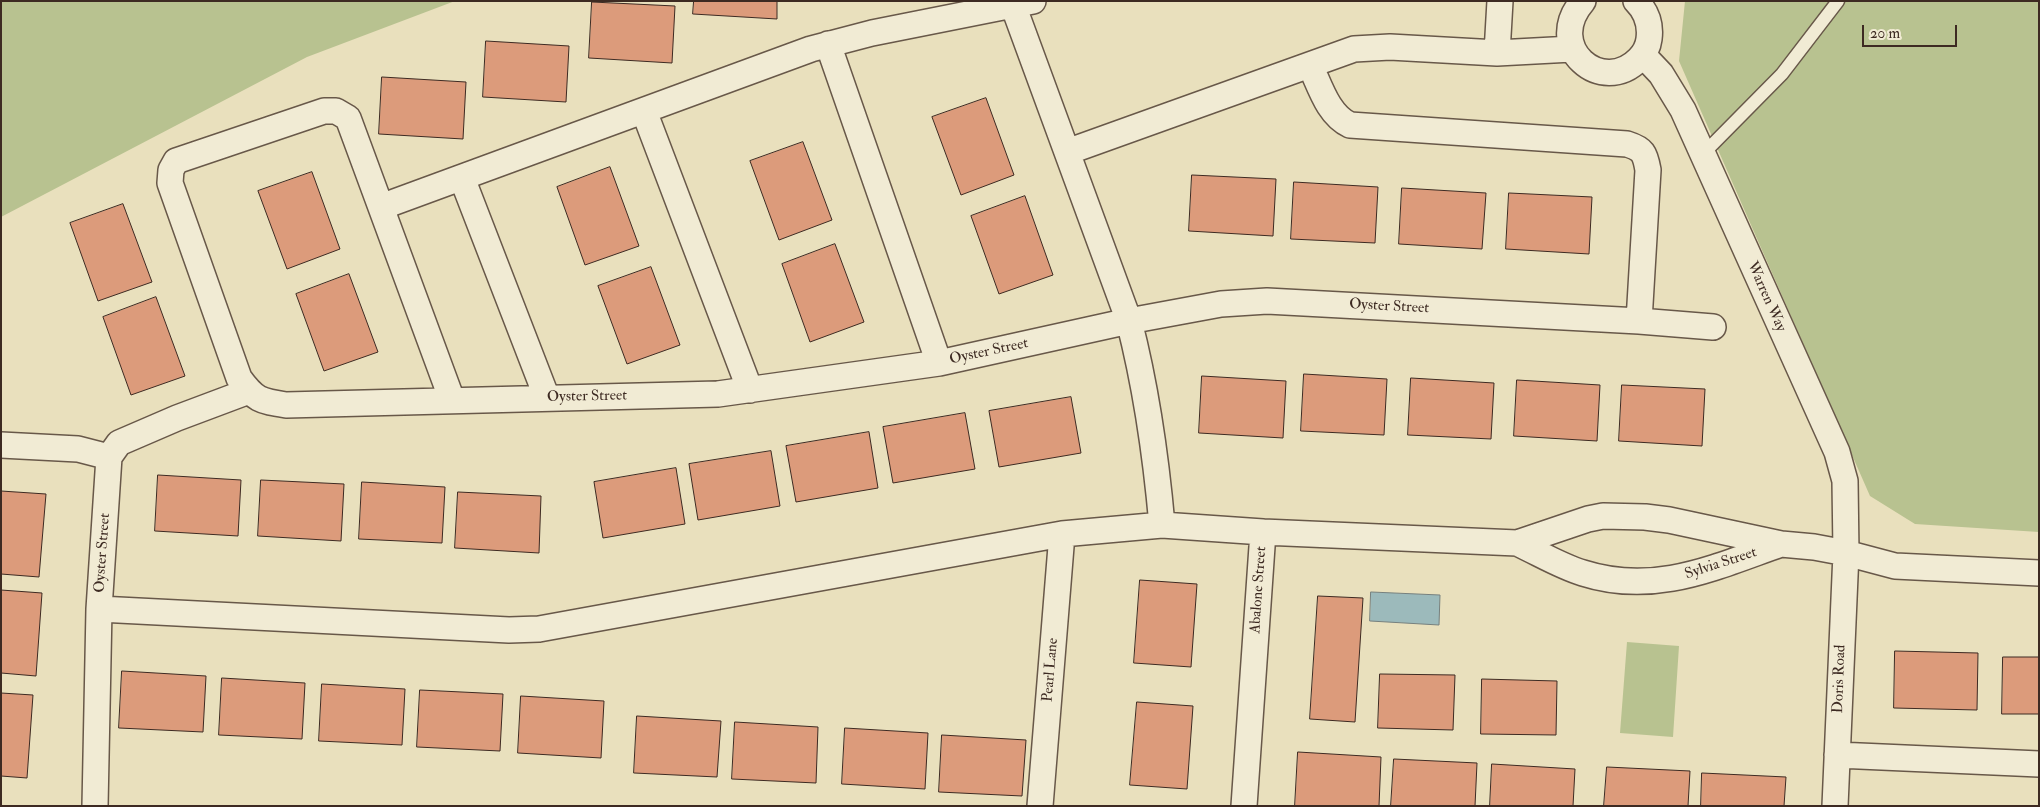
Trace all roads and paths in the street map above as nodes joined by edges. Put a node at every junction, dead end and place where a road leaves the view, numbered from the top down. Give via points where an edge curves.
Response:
1 (1500, 1) edge
2 (1583, 1) edge
3 (1636, 1) edge
4 (1838, 1) edge
5 (1023, 3) edge
6 (828, 44) junction
7 (1572, 49) junction
8 (1497, 53) junction
9 (1643, 55) junction
10 (1310, 65) junction
11 (644, 111) junction
12 (1067, 152) junction
13 (1702, 155) junction
14 (462, 178) junction
15 (381, 207) junction
16 (1129, 321) junction
17 (1638, 321) junction
18 (1713, 327) dead end
19 (939, 363) junction
20 (750, 390) junction
21 (256, 396) junction
22 (547, 398) junction
23 (452, 400) junction
24 (1, 445) edge
25 (109, 457) junction
26 (1162, 525) junction
27 (1263, 532) junction
28 (1062, 534) junction
29 (1517, 543) junction
30 (1781, 544) junction
31 (1846, 553) junction
32 (2039, 573) edge
33 (99, 608) junction
34 (1837, 755) junction
35 (2039, 764) edge
36 (95, 806) edge
37 (1040, 806) edge
38 (1244, 806) edge
39 (1834, 806) edge

1 - 8 street
2 - 7 street via 1570,23
3 - 9 street via 1648,18 1650,31 1649,44
4 - 13 lane via 1782,74
5 - 6 street
5 - 12 street
6 - 11 street
6 - 19 street
7 - 8 street
7 - 9 street via 1580,61 1592,69 1606,72 1620,71
8 - 10 street via 1372,47 1354,49
9 - 13 street, Warren Way via 1672,90
10 - 12 street
10 - 17 street via 1334,113 1350,124 1627,144 1638,148 1646,155 1648,170
11 - 14 street
11 - 20 street
12 - 16 street
13 - 31 street, Warren Way via 1837,452 1845,481
14 - 15 street
14 - 22 street
15 - 21 street via 348,118 336,111 324,111 176,161 170,183 239,378
15 - 23 street
16 - 17 street, Oyster Street via 1221,304 1267,301
16 - 19 street, Oyster Street
16 - 26 street via 1138,353
17 - 18 street, Oyster Street
19 - 20 street, Oyster Street
20 - 22 street, Oyster Street via 718,394
21 - 23 street, Oyster Street via 286,405
21 - 25 street, Oyster Street via 177,418 119,443
22 - 23 street, Oyster Street
24 - 25 street via 78,449
25 - 33 street, Oyster Street
26 - 27 street, Abalone Street
26 - 28 street, Abalone Street
27 - 29 street, Sylvia Street
27 - 38 street, Abalone Street
28 - 33 street, Abalone Street via 539,629
28 - 37 street, Pearl Lane
29 - 30 street, Sylvia Street via 1603,516 1669,520
29 - 30 street, Sylvia Street via 1585,574 1645,582 1695,575
30 - 31 street, Sylvia Street
31 - 32 street, Sylvia Street via 1894,566
31 - 34 street, Doris Road
33 - 36 street, Oyster Street
34 - 35 street
34 - 39 street, Doris Road

